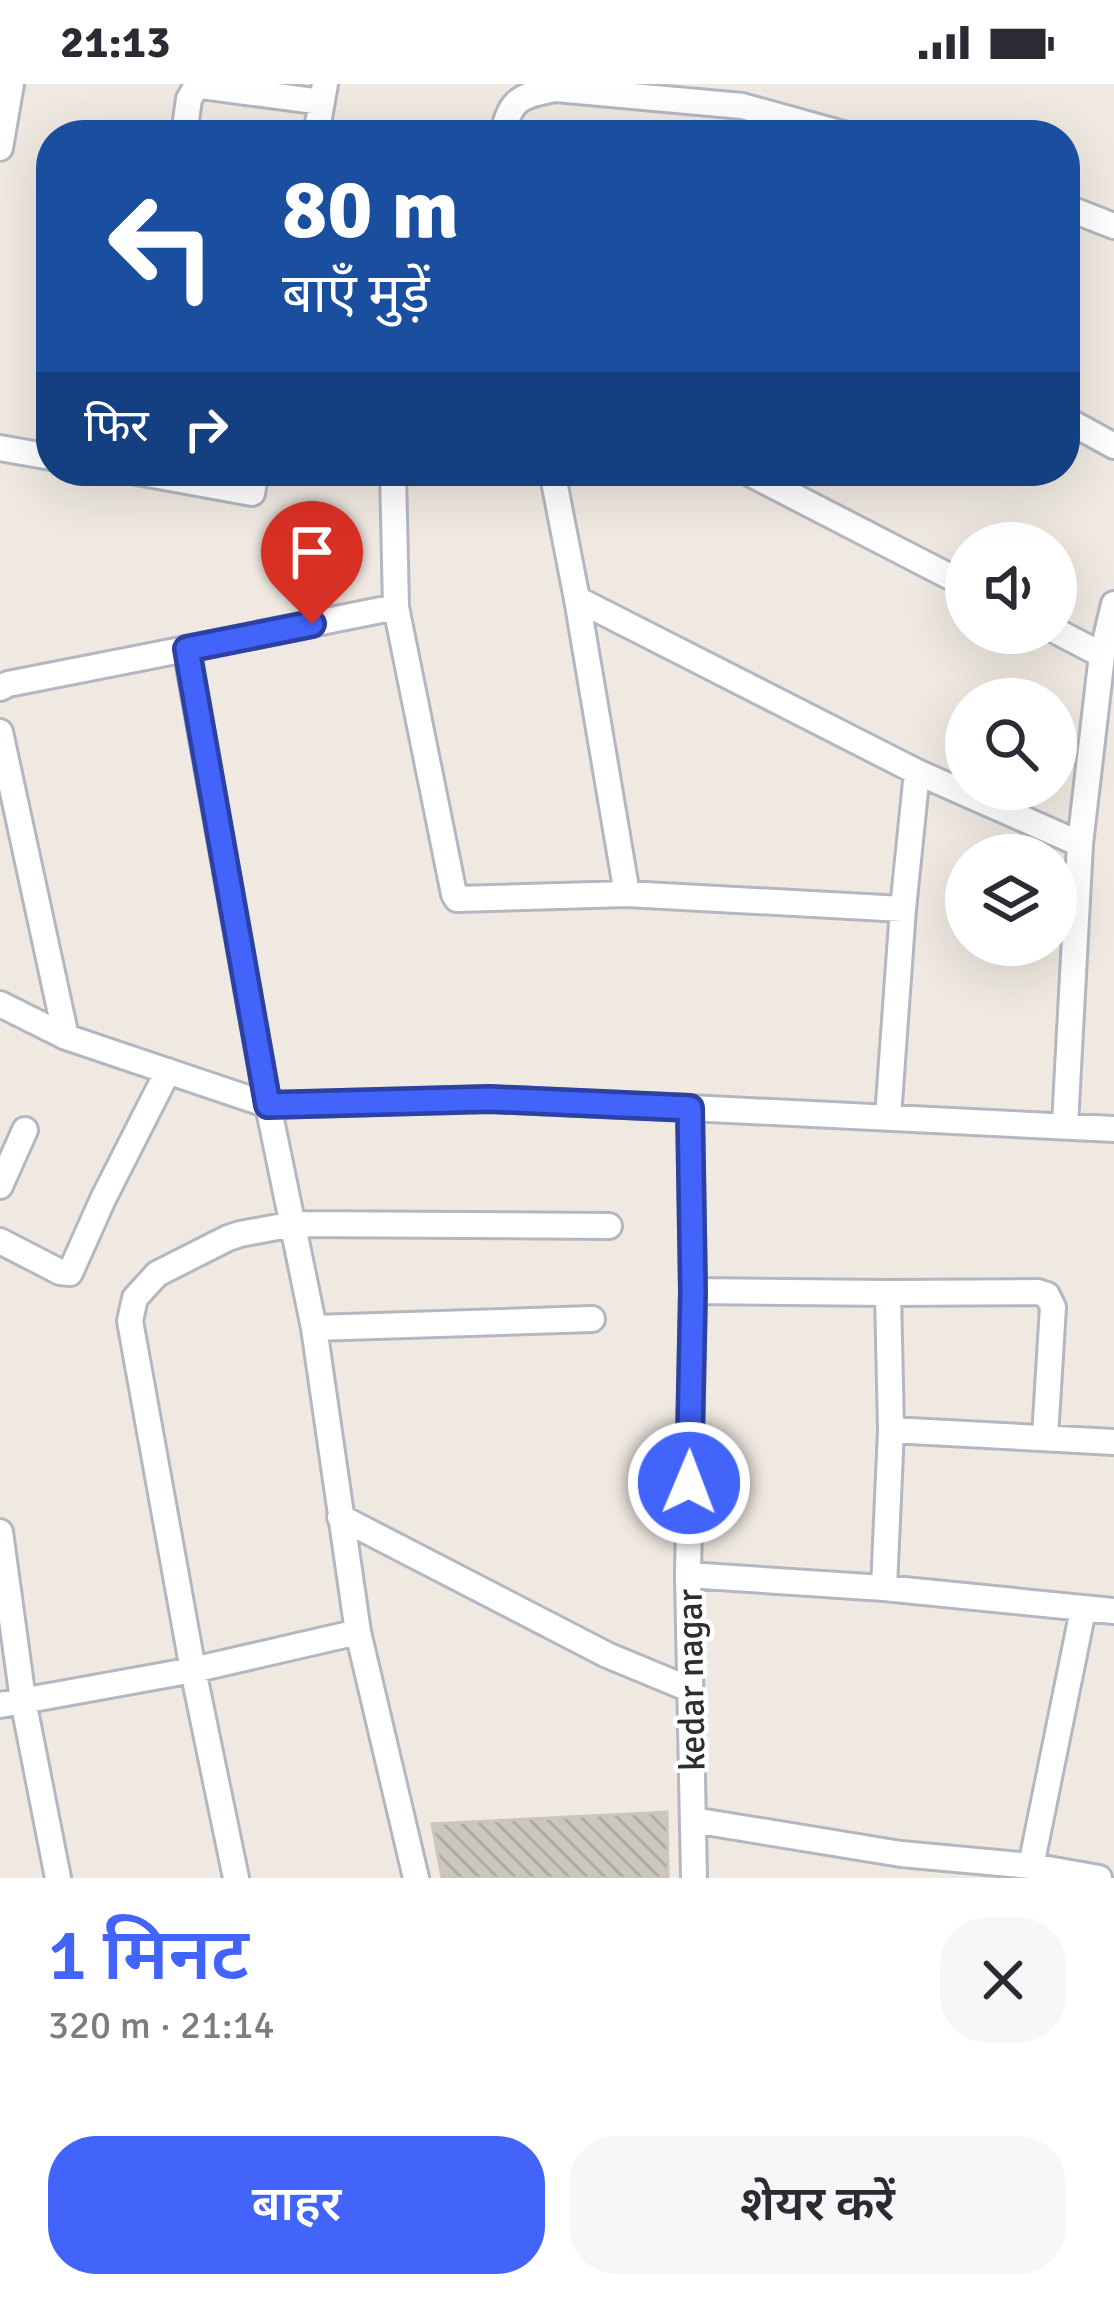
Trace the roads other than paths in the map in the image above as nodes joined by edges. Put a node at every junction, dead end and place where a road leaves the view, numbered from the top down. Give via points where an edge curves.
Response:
1 (11, 84) edge
2 (556, 86) edge
3 (324, 93) edge
4 (744, 95) edge
5 (186, 120) edge
6 (507, 120) edge
7 (770, 120) edge
8 (0, 148) edge
9 (1080, 213) edge
10 (1114, 226) edge
11 (1080, 427) edge
12 (1114, 446) edge
13 (0, 448) edge
14 (36, 454) edge
15 (214, 486) edge
16 (253, 486) edge
17 (393, 486) edge
18 (554, 486) edge
19 (774, 486) edge
20 (945, 574) edge
21 (577, 599) junction
22 (1114, 604) edge
23 (396, 607) junction
24 (1077, 642) edge
25 (187, 649) junction
26 (1102, 655) junction
27 (0, 688) edge
28 (0, 732) edge
29 (917, 772) junction
30 (1080, 844) junction
31 (627, 894) junction
32 (903, 909) junction
33 (0, 1004) edge
34 (66, 1037) junction
35 (168, 1072) junction
36 (268, 1105) junction
37 (690, 1108) junction
38 (887, 1117) junction
39 (1065, 1124) junction
40 (1114, 1129) edge
41 (25, 1130) dead end
42 (0, 1186) edge
43 (294, 1224) junction
44 (609, 1226) dead end
45 (0, 1240) edge
46 (693, 1291) junction
47 (887, 1293) junction
48 (592, 1318) dead end
49 (314, 1328) junction
50 (891, 1430) junction
51 (1045, 1437) junction
52 (1114, 1442) edge
53 (340, 1517) junction
54 (0, 1532) edge
55 (688, 1575) junction
56 (884, 1588) junction
57 (1083, 1610) junction
58 (1114, 1611) edge
59 (358, 1632) junction
60 (193, 1670) junction
61 (689, 1689) junction
62 (11, 1702) edge
63 (693, 1820) junction
64 (901, 1866) edge
65 (1031, 1866) junction
66 (58, 1878) edge
67 (236, 1878) edge
68 (416, 1878) edge
69 (694, 1878) edge
70 (1099, 1878) edge

1 - 8 street
2 - 4 street
2 - 6 street via 527,94
3 - 5 street via 201,86
4 - 7 street
9 - 10 street
11 - 12 street
13 - 14 street
15 - 16 street via 252,493
17 - 23 street
18 - 21 street
19 - 20 street
21 - 29 street
21 - 31 street
22 - 26 street
23 - 25 street
23 - 31 street via 457,899
24 - 26 street
25 - 27 street
25 - 36 street
26 - 30 street
28 - 34 street
29 - 30 street
29 - 32 street
30 - 39 street
31 - 32 street
32 - 38 street
33 - 34 street
34 - 35 street
35 - 36 street
35 - 45 street via 70,1273
36 - 37 street via 490,1099
36 - 43 street
37 - 38 street
37 - 46 street, kedar nagar
38 - 39 street
39 - 40 street
41 - 42 street
43 - 44 street
43 - 49 street
43 - 60 street via 228,1238 157,1274 132,1306
46 - 47 street
46 - 55 street, kedar nagar
47 - 50 street
47 - 51 street via 1047,1295 1053,1307
48 - 49 street
49 - 53 street
50 - 51 street
50 - 56 street
51 - 52 street
53 - 59 street
53 - 61 street
54 - 62 street
55 - 56 street
55 - 61 street, kedar nagar
56 - 57 street
57 - 58 street
57 - 65 street
59 - 60 street
59 - 68 street
60 - 62 street
60 - 67 street
61 - 63 street, kedar nagar
62 - 66 street
63 - 64 street
63 - 69 street, kedar nagar
64 - 65 street
65 - 70 street

